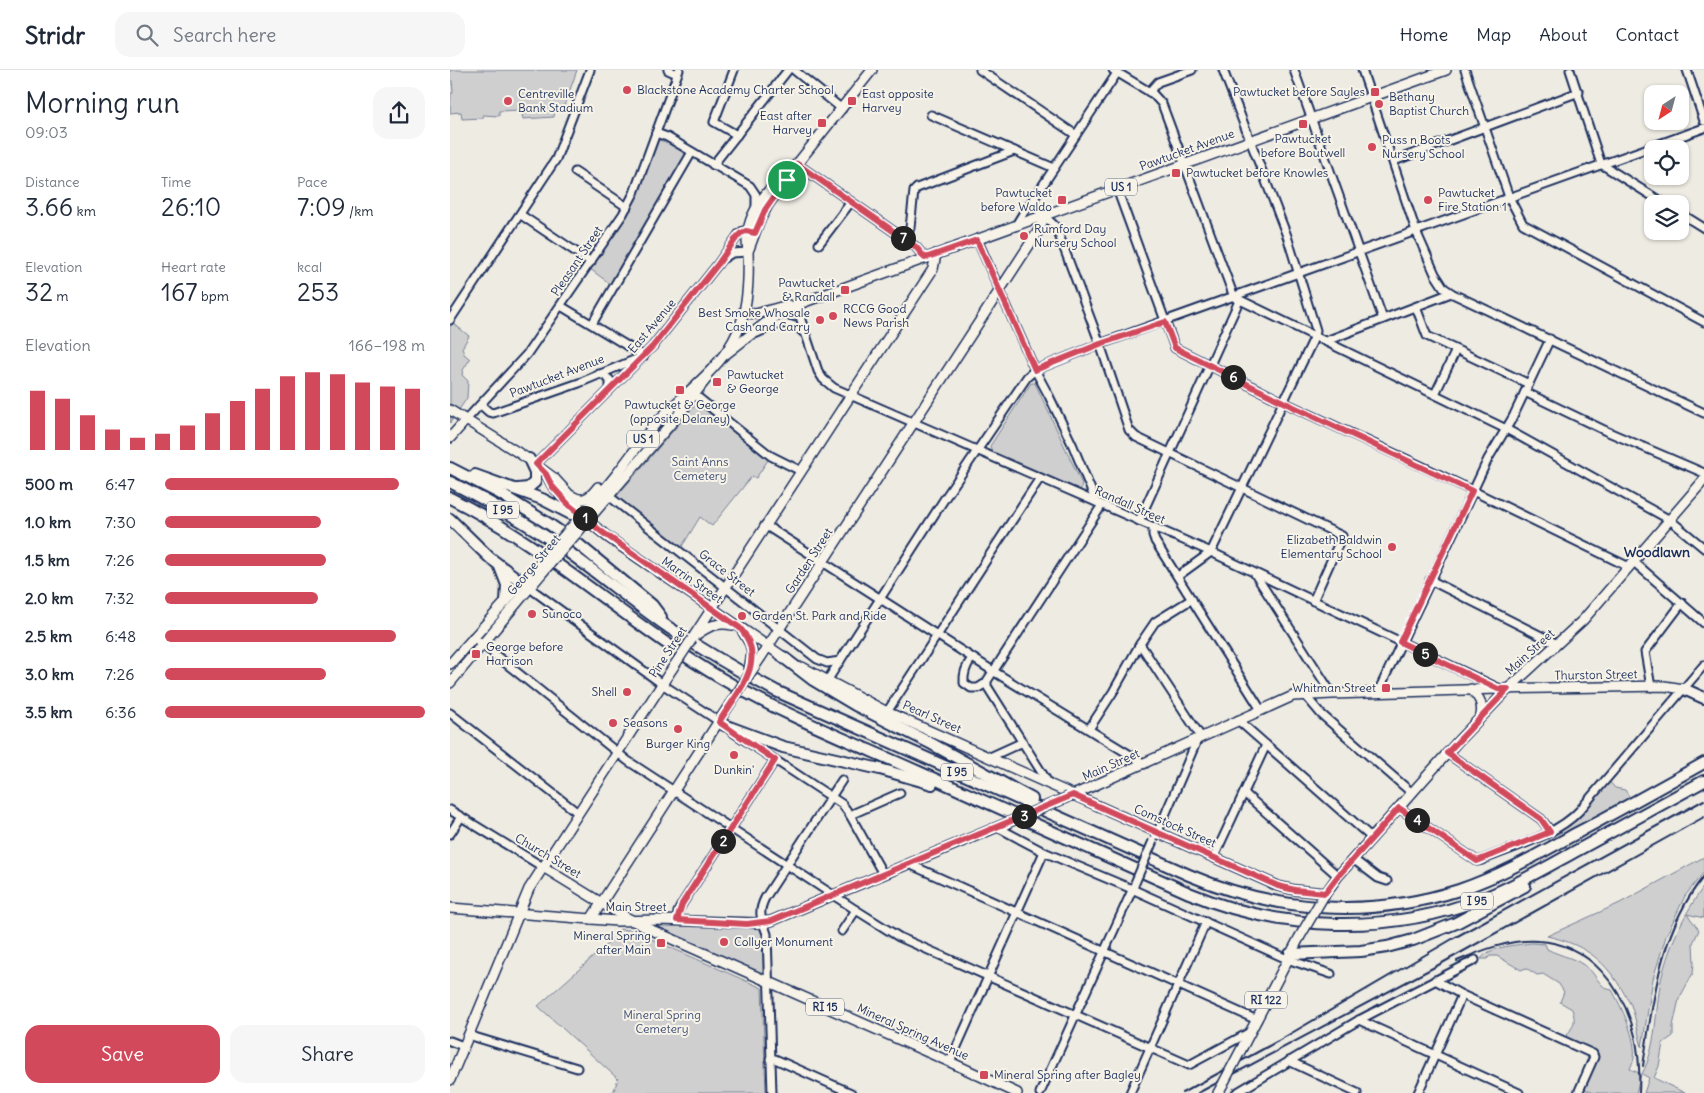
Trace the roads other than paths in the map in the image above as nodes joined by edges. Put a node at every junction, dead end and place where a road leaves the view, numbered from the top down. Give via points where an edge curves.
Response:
1 (590, 70) edge
2 (668, 70) edge
3 (734, 70) edge
4 (788, 70) edge
5 (794, 70) edge
6 (872, 70) edge
7 (980, 70) edge
8 (1192, 70) edge
9 (1223, 70) edge
10 (1294, 70) edge
11 (1362, 70) edge
12 (1446, 70) edge
13 (1465, 70) edge
14 (1570, 70) edge
15 (1687, 70) edge
16 (678, 72) edge
17 (1115, 72) edge
18 (1430, 73) edge
19 (1149, 92) junction
20 (1578, 92) junction
21 (1371, 97) junction
22 (842, 109) junction
23 (931, 115) dead end
24 (1310, 119) junction
25 (1704, 121) edge
26 (1486, 127) junction
27 (1704, 128) edge
28 (656, 133) junction
29 (737, 134) junction
30 (1076, 135) junction
31 (1250, 141) junction
32 (1014, 151) junction
33 (692, 152) junction
34 (1394, 161) junction
35 (713, 164) junction
36 (797, 164) junction
37 (1601, 164) junction
38 (1185, 165) junction
39 (1054, 168) junction
40 (575, 172) dead end
41 (1117, 189) junction
42 (1651, 195) edge
43 (1509, 197) junction
44 (1033, 200) junction
45 (851, 202) junction
46 (627, 207) junction
47 (759, 213) junction
48 (521, 215) junction
49 (1045, 215) junction
50 (1689, 219) edge
51 (1016, 226) junction
52 (1704, 228) edge
53 (1416, 231) junction
54 (751, 232) junction
55 (905, 240) junction
56 (977, 240) junction
57 (819, 244) dead end
58 (748, 252) junction
59 (1358, 252) junction
60 (936, 254) junction
61 (925, 258) junction
62 (591, 262) junction
63 (718, 264) junction
64 (1299, 274) junction
65 (1000, 290) junction
66 (1451, 293) junction
67 (1237, 299) junction
68 (796, 304) junction
69 (562, 306) junction
70 (1416, 306) junction
71 (744, 312) junction
72 (1382, 319) junction
73 (450, 320) edge
74 (1165, 322) junction
75 (1704, 322) edge
76 (592, 324) junction
77 (1315, 336) junction
78 (745, 338) junction
79 (807, 338) junction
80 (1550, 339) junction
81 (1326, 341) junction
82 (1100, 344) junction
83 (1456, 350) junction
84 (726, 354) junction
85 (644, 356) junction
86 (1210, 366) junction
87 (712, 370) junction
88 (1035, 370) junction
89 (599, 374) junction
90 (1529, 384) junction
91 (610, 389) junction
92 (1525, 392) junction
93 (1435, 394) junction
94 (695, 395) junction
95 (850, 395) junction
96 (1283, 402) junction
97 (481, 405) junction
98 (450, 410) edge
99 (1704, 413) edge
100 (465, 420) junction
101 (914, 423) junction
102 (1506, 429) junction
103 (450, 438) edge
104 (641, 442) junction
105 (978, 451) junction
106 (1170, 455) junction
107 (532, 462) junction
108 (450, 467) edge
109 (801, 471) junction
110 (1704, 473) edge
111 (546, 474) junction
112 (1040, 478) junction
113 (1704, 480) edge
114 (450, 482) edge
115 (1241, 487) junction
116 (513, 488) junction
117 (1472, 491) junction
118 (568, 492) junction
119 (606, 494) junction
120 (450, 498) edge
121 (1099, 504) junction
122 (585, 518) junction
123 (450, 519) edge
124 (1670, 520) junction
125 (1139, 521) junction
126 (765, 525) junction
127 (1153, 527) junction
128 (1704, 548) edge
129 (1211, 552) junction
130 (823, 562) junction
131 (1632, 565) junction
132 (500, 566) junction
133 (1255, 573) junction
134 (1178, 576) junction
135 (1430, 580) junction
136 (527, 585) junction
137 (725, 587) junction
138 (880, 599) junction
139 (1192, 599) junction
140 (506, 601) junction
141 (1313, 601) junction
142 (1682, 603) junction
143 (711, 608) junction
144 (1704, 623) edge
145 (707, 624) junction
146 (667, 626) junction
147 (740, 628) junction
148 (778, 630) junction
149 (937, 636) junction
150 (473, 637) junction
151 (1400, 642) junction
152 (1140, 644) junction
153 (1557, 644) junction
154 (482, 645) junction
155 (767, 647) junction
156 (756, 655) junction
157 (783, 657) junction
158 (972, 658) junction
159 (840, 661) junction
160 (450, 664) edge
161 (1704, 665) edge
162 (993, 671) junction
163 (1523, 675) junction
164 (827, 681) junction
165 (450, 683) edge
166 (662, 684) junction
167 (986, 684) junction
168 (1651, 687) junction
169 (1471, 689) junction
170 (1498, 689) junction
171 (1508, 689) junction
172 (1538, 689) junction
173 (1684, 689) junction
174 (1378, 692) junction
175 (1332, 694) junction
176 (1305, 695) junction
177 (1704, 698) edge
178 (1261, 710) junction
179 (887, 712) junction
180 (450, 713) edge
181 (1481, 717) junction
182 (1238, 720) junction
183 (721, 724) junction
184 (1089, 729) junction
185 (1200, 738) junction
186 (1023, 742) junction
187 (1185, 744) junction
188 (1266, 745) junction
189 (617, 753) junction
190 (1447, 753) junction
191 (1191, 754) junction
192 (990, 757) junction
193 (775, 760) junction
194 (1704, 763) edge
195 (1145, 764) junction
196 (842, 780) dead end
197 (1704, 781) edge
198 (1050, 784) junction
199 (674, 791) junction
200 (900, 793) dead end
201 (1244, 793) junction
202 (1412, 793) junction
203 (970, 795) junction
204 (832, 796) junction
205 (1070, 796) junction
206 (1399, 808) junction
207 (450, 810) edge
208 (578, 813) junction
209 (850, 814) junction
210 (461, 817) junction
211 (997, 827) junction
212 (731, 828) junction
213 (1550, 832) junction
214 (450, 834) edge
215 (1096, 834) junction
216 (1155, 837) junction
217 (1372, 838) junction
218 (1044, 852) junction
219 (1214, 857) junction
220 (1353, 859) junction
221 (1555, 863) junction
222 (908, 864) junction
223 (787, 865) junction
224 (543, 867) junction
225 (884, 874) junction
226 (1338, 876) junction
227 (1388, 881) dead end
228 (1134, 886) junction
229 (833, 895) junction
230 (1324, 895) junction
231 (601, 903) junction
232 (450, 908) edge
233 (856, 910) junction
234 (519, 913) junction
235 (1016, 913) junction
236 (591, 919) junction
237 (677, 920) junction
238 (633, 921) junction
239 (762, 922) junction
240 (1206, 922) junction
241 (842, 930) dead end
242 (1104, 952) junction
243 (1288, 956) junction
244 (1475, 960) dead end
245 (1331, 974) dead end
246 (988, 977) junction
247 (1435, 980) junction
248 (767, 982) junction
249 (1177, 985) junction
250 (1462, 995) junction
251 (1076, 1016) junction
252 (1256, 1020) junction
253 (1359, 1020) junction
254 (1250, 1032) junction
255 (468, 1035) junction
256 (450, 1041) edge
257 (463, 1046) junction
258 (1150, 1049) junction
259 (1436, 1054) junction
260 (770, 1059) junction
261 (1289, 1061) junction
262 (950, 1062) junction
263 (577, 1068) dead end
264 (450, 1080) edge
265 (1221, 1090) edge
266 (1012, 1092) edge
267 (772, 1093) edge
268 (851, 1093) edge
269 (1040, 1093) edge
270 (1130, 1093) edge
271 (1236, 1093) edge
272 (1357, 1093) edge
273 (1418, 1093) edge
274 (1520, 1093) edge
275 (1578, 1093) edge

1 - 48 street via 559,154
2 - 16 street
3 - 29 street via 714,122
4 - 29 street
5 - 22 street
6 - 22 main road, East Avenue
7 - 30 street
8 - 19 street via 1158,82
9 - 31 street
10 - 24 street
11 - 21 street
12 - 18 main road, Pawtucket Avenue / US 1
13 - 26 street
14 - 20 street
15 - 25 street
16 - 28 street, Pleasant Street
17 - 19 street
17 - 30 street
18 - 21 main road, Pawtucket Avenue / US 1
19 - 38 street via 1162,104
20 - 26 street
20 - 37 street
21 - 24 main road, Pawtucket Avenue / US 1
21 - 34 street
22 - 36 main road, East Avenue
23 - 32 street
24 - 31 main road, Pawtucket Avenue / US 1
24 - 59 street
26 - 34 street
26 - 43 street
27 - 37 street
28 - 33 street
28 - 46 street, Pleasant Street
29 - 35 street
30 - 39 street
31 - 38 main road, Pawtucket Avenue / US 1
31 - 64 street
32 - 39 street
32 - 55 street via 917,188
33 - 35 street
33 - 76 street
34 - 53 street
35 - 47 street via 750,186 756,195
36 - 45 street
36 - 47 main road, East Avenue
37 - 42 street
37 - 43 street
38 - 41 main road, Pawtucket Avenue / US 1
38 - 67 street
39 - 44 street
40 - 46 street
41 - 49 main road, Pawtucket Avenue / US 1
41 - 74 street
43 - 53 street
43 - 75 street via 1523,224
44 - 49 street via 1034,207
44 - 51 street
45 - 55 street
45 - 57 street
46 - 62 street, Pleasant Street
47 - 54 main road, East Avenue
48 - 62 street
48 - 73 street
49 - 51 main road, Pawtucket Avenue / US 1
49 - 65 main road, Garden Street
49 - 82 street via 1056,226
50 - 52 street
51 - 56 main road, Pawtucket Avenue / US 1
53 - 59 street
53 - 66 street via 1434,274
54 - 58 main road, George Street
54 - 63 street, East Avenue via 739,234
55 - 61 street
56 - 60 main road, Pawtucket Avenue / US 1
56 - 65 street
58 - 63 street, East Avenue via 732,253
58 - 71 main road, George Street
59 - 64 street
59 - 72 street
60 - 61 main road, Pawtucket Avenue / US 1
60 - 95 main road, Pine Street via 933,269
61 - 68 main road, Pawtucket Avenue / US 1
62 - 69 street, Pleasant Street
63 - 85 street, East Avenue
64 - 67 street
64 - 77 street via 1314,321
65 - 88 street
65 - 101 main road, Garden Street
66 - 70 street
66 - 80 street
67 - 74 street
67 - 77 street
67 - 86 street
68 - 71 main road, Pawtucket Avenue / US 1 via 756,314
68 - 78 main road, Pawtucket Avenue / US 1
68 - 79 street, Randall Street
69 - 76 street
69 - 97 street, Pleasant Street via 522,362
70 - 72 street
70 - 83 street via 1427,336
71 - 84 main road, George Street / US 1 via 737,335
72 - 81 street
74 - 82 street
74 - 86 street via 1175,348
76 - 85 street
77 - 81 street
77 - 96 street
78 - 79 street via 787,323 796,326
78 - 84 main road, Pawtucket Avenue / US 1
79 - 95 street, Randall Street via 824,379
80 - 90 street
80 - 99 street
81 - 93 street
82 - 88 street
82 - 106 street via 1129,430
83 - 90 street
83 - 93 street
84 - 87 main road, George Street / US 1
85 - 89 street, Pawtucket Avenue
85 - 91 street, East Avenue
86 - 96 street
86 - 106 street
87 - 94 main road, George Street / US 1
87 - 104 main road, George Street / US 1
88 - 105 street via 1027,377
88 - 121 street
89 - 91 street via 610,380
89 - 97 street, Pawtucket Avenue via 493,413
90 - 92 street
91 - 107 street, East Avenue
92 - 102 street
92 - 110 street
93 - 102 street
94 - 109 street via 771,456
94 - 119 main road, George Street / US 1
95 - 101 street, Randall Street
95 - 109 main road, Pine Street
96 - 115 street
96 - 117 street
97 - 100 street, Pleasant Street
98 - 100 main road
100 - 103 main road, Pleasant Street
100 - 107 main road
101 - 105 street, Randall Street
101 - 130 main road, Garden Street
102 - 117 street
102 - 124 street
104 - 118 main road via 588,498 578,499
104 - 119 main road, George Street / US 1
105 - 112 street, Randall Street
105 - 138 street
106 - 115 street
106 - 125 street
107 - 111 main road
107 - 116 highway via 536,475 533,485 526,489
108 - 116 highway
108 - 146 highway via 521,506 568,537 652,605
109 - 126 main road, Pine Street
111 - 118 main road
111 - 122 main road via 569,505
112 - 121 street, Randall Street
112 - 149 street
113 - 124 main road, Main Street / RI 122
114 - 146 highway, I 95 via 553,541
115 - 129 street
115 - 141 street via 1342,536
116 - 122 highway
117 - 131 street
117 - 135 street
118 - 122 main road
119 - 122 main road, George Street / US 1
119 - 137 street, Grace Street
120 - 203 highway, I 95 via 532,546 661,641 722,679 791,715
121 - 125 street, Randall Street
121 - 162 street
122 - 136 main road, George Street, bridge
122 - 143 main road, Marrin Street
123 - 132 highway
124 - 128 street
124 - 131 main road, Main Street / RI 122
125 - 127 street, Randall Street
126 - 130 street
126 - 137 main road, Pine Street
127 - 129 street, Randall Street
127 - 134 street via 1153,535
129 - 133 street, Randall Street
129 - 134 street
130 - 138 street
130 - 148 main road, Garden Street
131 - 142 street
131 - 153 main road, Main Street / RI 122 via 1584,620
132 - 136 highway
132 - 140 highway via 508,586
133 - 141 street, Randall Street
133 - 175 street
134 - 139 street
135 - 151 street
135 - 153 street
136 - 140 main road, George Street
136 - 154 main road, George Street
136 - 166 street
137 - 143 main road, Pine Street
137 - 148 street, Grace Street
138 - 149 street
138 - 159 street
139 - 152 street via 1155,622
139 - 178 street
140 - 150 main road, George Street
141 - 151 street, Randall Street
142 - 144 street
142 - 168 street via 1645,652
143 - 145 main road, Pine Street
143 - 147 main road, Marrin Street
145 - 147 main road
145 - 166 main road, Pine Street, bridge via 692,639
146 - 215 highway, I 95 via 726,664 791,698
147 - 155 main road, Marrin Street
147 - 156 main road
148 - 155 main road, Garden Street
148 - 159 street, Grace Street via 822,663
149 - 158 street
149 - 179 street
150 - 154 street
150 - 160 main road, George Street
151 - 170 street, Randall Street
151 - 174 street
152 - 184 street
152 - 185 street
153 - 163 main road, Main Street / RI 122
154 - 165 main road, George Street
154 - 189 street
155 - 156 main road, Garden Street
155 - 157 main road, Marrin Street
156 - 183 main road, bridge via 747,679
157 - 164 main road, Pearl Street
157 - 215 highway via 855,705
158 - 162 street
158 - 167 street via 966,666 964,682 970,688
159 - 164 street
161 - 173 street
162 - 167 street
162 - 184 street
163 - 171 main road, Main Street / RI 122
163 - 172 main road
164 - 179 main road, Pearl Street
166 - 183 street
166 - 189 main road, Pine Street
167 - 186 street
168 - 172 main road, Thurston Street
168 - 173 main road, Thurston Street
169 - 170 main road, Main Street
169 - 174 main road, Main Street
169 - 181 main road via 1480,698
170 - 171 main road, Main Street
171 - 172 main road, Thurston Street
171 - 181 main road, RI 122
173 - 177 highway
173 - 213 street via 1574,816
174 - 175 main road, Main Street
175 - 176 main road, Main Street
176 - 178 main road, Main Street via 1287,698
176 - 202 street via 1321,714
178 - 182 main road, Main Street
179 - 192 main road, Pearl Street
180 - 208 street
181 - 190 main road, RI 122
182 - 185 main road, Main Street
182 - 188 street
183 - 193 street
183 - 199 main road
183 - 203 highway via 783,747
184 - 195 street
185 - 187 main road, Main Street
185 - 191 street
186 - 192 street
186 - 198 street
187 - 191 street
187 - 195 main road, Main Street
188 - 201 street
188 - 217 street
189 - 199 street
189 - 208 main road, Pine Street
190 - 202 main road, RI 122
190 - 213 street via 1541,819
191 - 216 street
192 - 198 main road, Pearl Street
193 - 204 street
193 - 212 street
194 - 215 highway, I 95 via 1500,874 1458,890 1394,905 1328,908 1262,900 1209,883
195 - 205 main road, Main Street
196 - 204 street
197 - 221 highway, I 95
198 - 205 main road, Pearl Street
199 - 212 street
199 - 231 main road
200 - 209 street
201 - 219 street
201 - 226 street
202 - 206 main road, RI 122
203 - 221 highway, I 95 via 1200,897 1242,911 1295,921 1326,924 1387,922 1426,915 1485,897
204 - 209 street
204 - 223 street
205 - 211 main road, Main Street, bridge
205 - 216 main road, Comstock Street
206 - 213 street via 1477,861
206 - 217 main road, RI 122
207 - 210 street, Church Street
208 - 224 main road, Pine Street
209 - 225 street
210 - 214 street
210 - 224 street, Church Street
211 - 218 street
211 - 222 main road, Main Street
212 - 223 street
212 - 237 street via 682,904
216 - 219 main road, Comstock Street
216 - 228 street, bridge
217 - 220 main road, RI 122
218 - 228 street
218 - 235 street
219 - 230 main road, Comstock Street via 1278,886
220 - 226 main road, RI 122
220 - 227 street via 1378,878
221 - 243 highway via 1520,889 1421,938 1368,950
222 - 225 main road, Main Street
222 - 235 street
223 - 229 street
223 - 239 street via 763,904
224 - 231 main road, Church Street / RI 15
224 - 234 main road, Pine Street
225 - 229 main road, Main Street
226 - 230 main road, RI 122
228 - 240 street
228 - 242 street
229 - 233 street
229 - 239 main road, Main Street
230 - 243 main road, RI 122, bridge
231 - 236 main road
231 - 238 main road, Church Street / RI 15
232 - 234 main road, Main Street
233 - 241 street
233 - 246 street via 899,937
234 - 236 main road, Main Street / RI 15
234 - 255 main road, Pine Street
235 - 242 street
235 - 246 street
236 - 238 main road, Main Street / RI 15
237 - 238 main road, Main Street
237 - 239 main road, Main Street
238 - 248 main road, Mineral Spring Avenue / RI 15
239 - 248 street via 767,934
240 - 243 street
240 - 249 street
242 - 249 street
242 - 251 street
243 - 245 street
243 - 252 main road, RI 122
244 - 247 street
246 - 251 street
246 - 262 street
247 - 250 street
247 - 253 street
248 - 260 street
248 - 262 main road, Mineral Spring Avenue / RI 15
249 - 252 street
249 - 258 street
250 - 259 street
250 - 275 street via 1594,1056
251 - 258 street
251 - 269 street
252 - 254 main road, RI 122
253 - 259 street
253 - 261 street
254 - 258 street via 1189,1065
254 - 265 main road, RI 122, bridge
255 - 257 main road, Pine Street
255 - 263 street
256 - 257 street
257 - 264 main road, Pine Street
258 - 270 street
259 - 273 street
259 - 274 street
260 - 267 street
260 - 268 street
261 - 271 street
261 - 272 street
262 - 266 main road, Mineral Spring Avenue / RI 15

